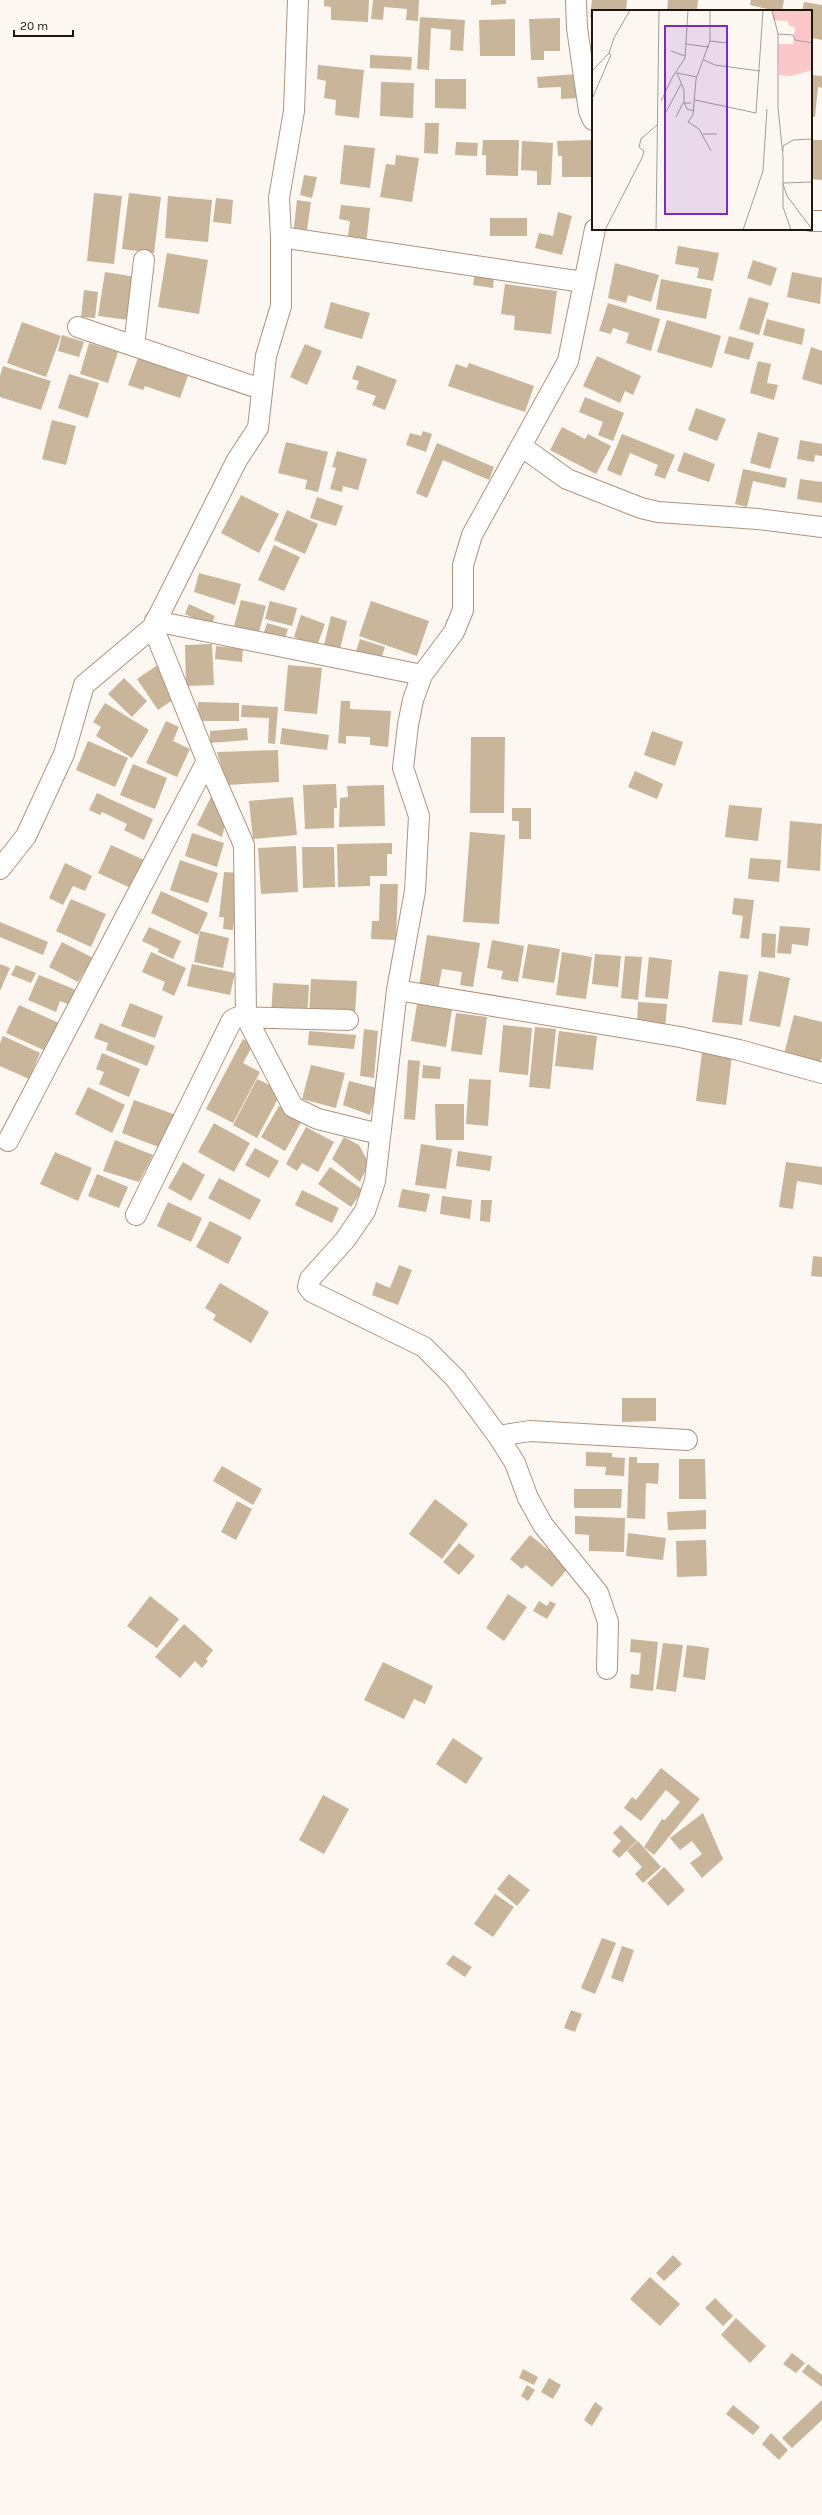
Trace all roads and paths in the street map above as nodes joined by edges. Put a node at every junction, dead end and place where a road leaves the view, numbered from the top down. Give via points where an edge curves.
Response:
1 (298, 0) edge
2 (576, 0) edge
3 (592, 117) edge
4 (595, 230) edge
5 (281, 237) junction
6 (144, 260) dead end
7 (583, 282) junction
8 (78, 327) dead end
9 (134, 346) junction
10 (261, 389) junction
11 (521, 446) junction
12 (822, 527) edge
13 (154, 624) junction
14 (422, 675) junction
15 (207, 761) junction
16 (0, 869) edge
17 (397, 990) junction
18 (246, 1017) junction
19 (348, 1020) dead end
20 (822, 1073) edge
21 (379, 1134) junction
22 (8, 1141) dead end
23 (136, 1215) dead end
24 (498, 1436) junction
25 (687, 1440) dead end
26 (607, 1669) dead end

1 - 5 street via 294,111 279,198
2 - 3 street via 588,103
4 - 7 street
5 - 7 street
5 - 10 street via 280,306 266,356
6 - 9 street
7 - 11 street via 568,361
8 - 9 street
9 - 10 street
10 - 13 street via 262,408 258,428 237,460
11 - 12 street via 567,479 641,508 658,512 758,519
11 - 14 street via 472,535 463,565 463,610 454,632
13 - 14 street
13 - 15 street
13 - 16 street via 84,685 64,754 26,836
14 - 17 street via 413,700 403,768 419,816 415,891
15 - 18 street via 244,845
15 - 22 street
17 - 20 street via 680,1037
17 - 21 street
18 - 19 street
18 - 21 street via 293,1107 318,1119
18 - 23 street via 238,1017 229,1025
21 - 24 street via 375,1181 364,1211 345,1240 310,1279 308,1287 312,1292 424,1347 455,1378
24 - 25 street via 530,1431
24 - 26 street via 515,1463 528,1498 543,1525 598,1593 608,1622

